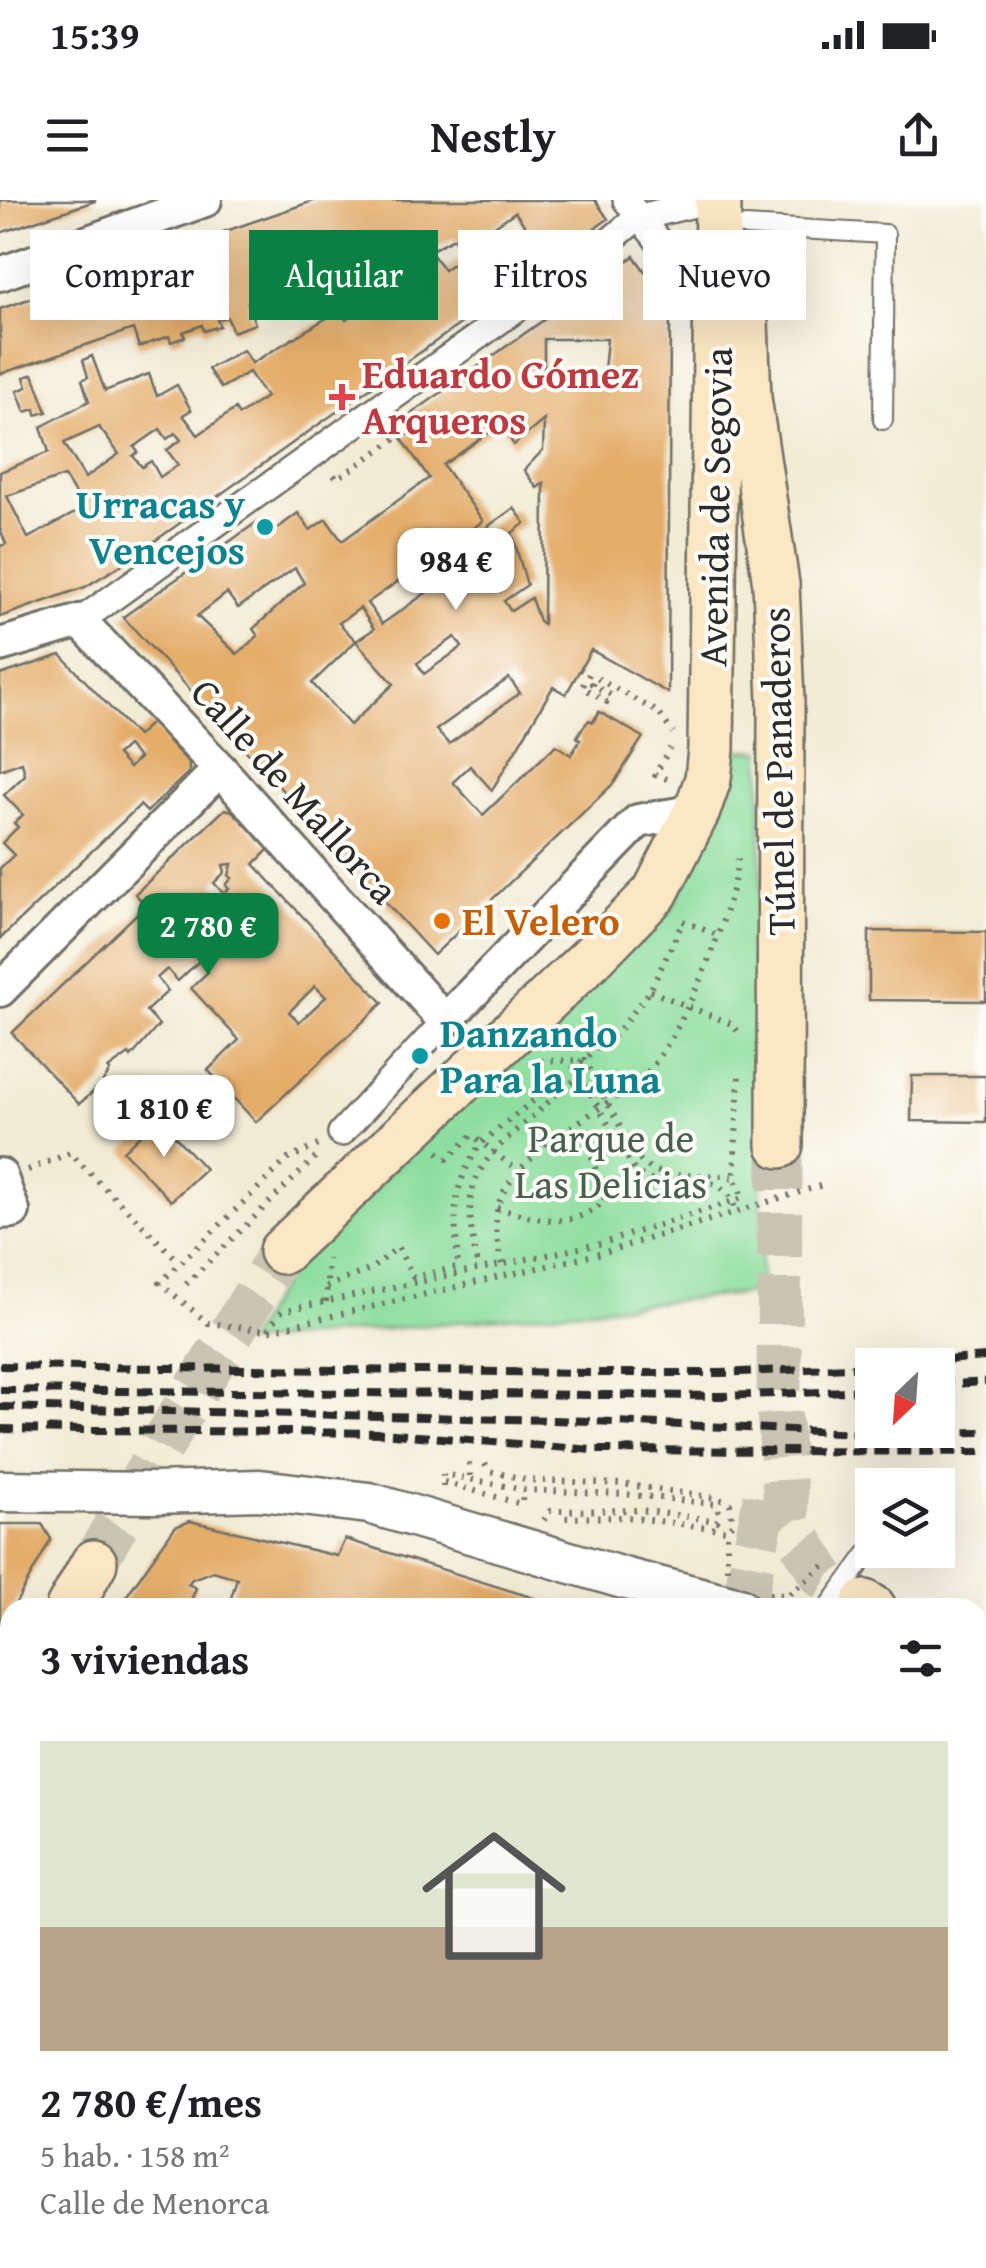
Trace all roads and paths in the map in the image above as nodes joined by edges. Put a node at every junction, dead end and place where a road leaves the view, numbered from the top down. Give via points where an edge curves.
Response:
1 (204, 200) edge
2 (730, 207) edge
3 (632, 209) edge
4 (649, 230) edge
5 (0, 274) edge
6 (717, 320) edge
7 (748, 398) joint
8 (883, 420) dead end
9 (80, 621) junction
10 (0, 645) edge
11 (580, 669) dead end
12 (592, 676) junction
13 (220, 769) junction
14 (700, 802) junction
15 (738, 851) dead end
16 (689, 904) dead end
17 (683, 921) junction
18 (717, 935) junction
19 (0, 990) edge
20 (650, 991) junction
21 (687, 1006) junction
22 (445, 1021) junction
23 (744, 1052) dead end
24 (584, 1060) junction
25 (740, 1070) dead end
26 (608, 1103) junction
27 (600, 1109) junction
28 (341, 1133) junction
29 (566, 1133) junction
30 (482, 1142) junction
31 (780, 1145) tunnel mouth
32 (492, 1150) junction
33 (447, 1159) dead end
34 (517, 1170) junction
35 (14, 1172) edge
36 (734, 1178) junction
37 (658, 1183) junction
38 (826, 1184) dead end
39 (605, 1200) junction
40 (733, 1201) junction
41 (497, 1208) junction
42 (6, 1211) edge
43 (736, 1211) junction
44 (282, 1251) tunnel mouth
45 (180, 1262) junction
46 (477, 1262) dead end
47 (502, 1264) junction
48 (186, 1284) dead end
49 (326, 1287) dead end
50 (268, 1331) junction
51 (469, 1464) dead end
52 (485, 1464) dead end
53 (470, 1477) junction
54 (525, 1490) junction
55 (0, 1491) edge
56 (727, 1530) junction
57 (727, 1562) dead end
58 (94, 1564) tunnel mouth
59 (865, 1568) edge
60 (75, 1598) edge
61 (700, 1598) edge
62 (858, 1598) edge

1 - 5 street
2 - 3 street
2 - 7 main road, Avenida de Segovia
2 - 8 lane via 885,234
3 - 4 street
3 - 9 street via 584,260
6 - 14 main road, Avenida de Segovia via 711,733
7 - 31 main road, Túnel de Panaderos via 776,584 782,701
9 - 10 street
9 - 13 street, Calle de Mallorca
11 - 12 path
12 - 12 path via 592,684 611,694 607,702 582,687
12 - 14 path via 658,712 676,738 656,776
13 - 19 street
13 - 22 street, Calle de Mallorca
14 - 22 street via 638,821
14 - 44 main road, Avenida de Segovia via 656,893
15 - 18 path via 736,883
16 - 17 path
17 - 18 path
17 - 20 path
18 - 21 path
20 - 21 path
20 - 24 path via 617,1033
21 - 23 path via 732,1024
21 - 26 path via 650,1070
22 - 28 street
24 - 26 path
24 - 30 path
25 - 36 path
26 - 27 path
26 - 36 path via 647,1170
27 - 29 path
27 - 32 path via 585,1079 577,1078
27 - 37 path via 634,1169
28 - 45 path via 288,1159
28 - 48 path
29 - 34 path
29 - 39 path via 575,1148 588,1145
30 - 32 path
30 - 33 path via 472,1134
30 - 49 path via 456,1193 458,1267 413,1278 398,1247 371,1268
32 - 34 path
32 - 46 path via 470,1198
34 - 41 path
35 - 42 street
35 - 45 path via 70,1153
36 - 40 path via 743,1198
37 - 39 path
37 - 40 path via 720,1184
38 - 43 path
39 - 41 path via 556,1223
40 - 43 path
40 - 47 path via 602,1244
41 - 47 path
43 - 50 path via 602,1253
45 - 50 path via 160,1282 208,1323
47 - 50 path via 282,1312
51 - 53 path
52 - 56 path via 488,1471 528,1480 717,1498 730,1504 733,1524
53 - 54 path
53 - 54 path via 443,1474 443,1482 521,1504
54 - 56 path via 716,1504 720,1514 717,1520 642,1510 550,1511 543,1526 552,1518 628,1518
55 - 61 street via 260,1490 369,1503
56 - 57 path
58 - 60 main road
59 - 62 lane

